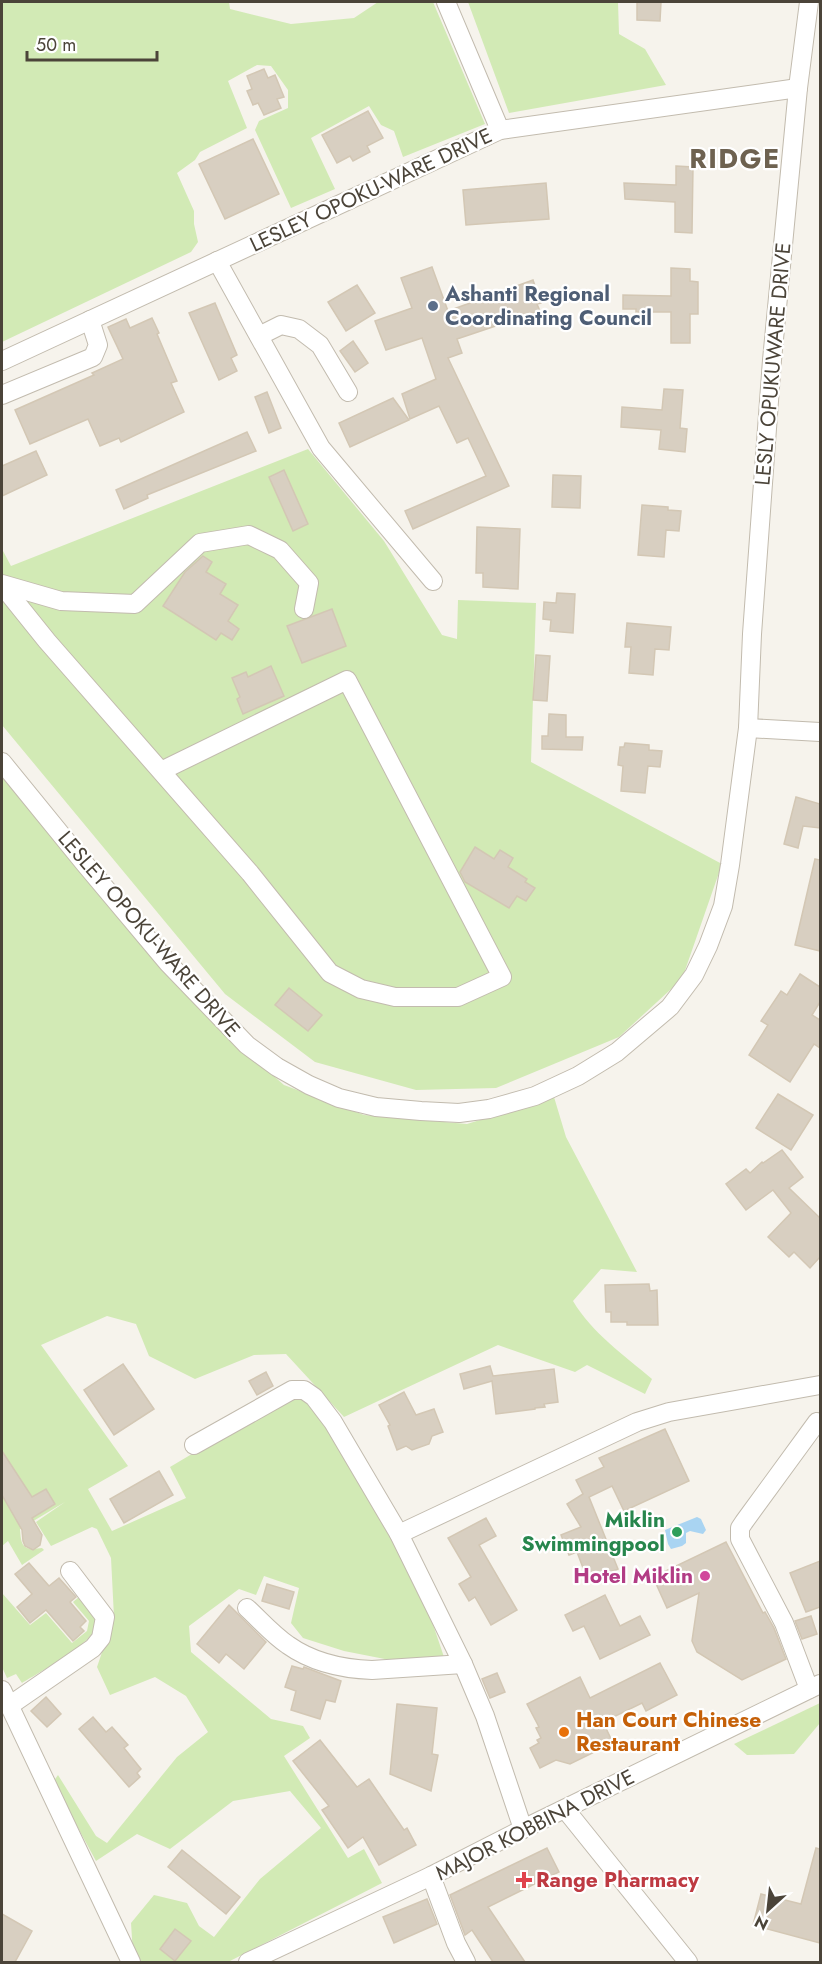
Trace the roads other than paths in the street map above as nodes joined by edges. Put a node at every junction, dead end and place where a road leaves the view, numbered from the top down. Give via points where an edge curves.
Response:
1 (446, 2) edge
2 (809, 2) edge
3 (798, 88) junction
4 (500, 130) junction
5 (217, 261) junction
6 (90, 320) junction
7 (259, 336) junction
8 (2, 361) edge
9 (348, 392) dead end
10 (2, 395) edge
11 (433, 581) dead end
12 (2, 585) edge
13 (304, 609) dead end
14 (748, 728) junction
15 (820, 732) edge
16 (2, 762) edge
17 (161, 771) junction
18 (820, 1385) edge
19 (817, 1422) dead end
20 (194, 1445) dead end
21 (399, 1534) junction
22 (70, 1571) dead end
23 (247, 1608) dead end
24 (463, 1664) junction
25 (815, 1687) edge
26 (5, 1698) edge
27 (565, 1809) junction
28 (523, 1828) junction
29 (431, 1876) junction
30 (131, 1962) edge
31 (248, 1962) edge
32 (466, 1962) edge
33 (688, 1962) edge

1 - 4 street
2 - 3 street, LESLY OPUKUWARE DRIVE
3 - 4 street, LESLEY OPOKU-WARE DRIVE
3 - 14 street, LESLY OPUKUWARE DRIVE via 772,360
4 - 5 street, LESLEY OPOKU-WARE DRIVE
5 - 6 street, LESLEY OPOKU-WARE DRIVE
5 - 7 street
6 - 8 street, LESLEY OPOKU-WARE DRIVE
6 - 10 street via 98,345 93,357
7 - 9 street via 281,325 299,329 320,345
7 - 11 street via 321,448
12 - 13 street via 61,601 135,604 200,543 249,535 280,550 309,583
12 - 17 street
14 - 15 street
14 - 16 street, LESLEY OPOKU-WARE DRIVE via 723,906 708,946 670,1007 617,1052 578,1076 535,1096 459,1113 375,1107 339,1098 277,1067 247,1045 168,963
17 - 17 street via 347,680 502,977 458,997 395,997 361,989 330,973
18 - 21 street via 669,1412 637,1422
19 - 25 street via 744,1522 740,1534
20 - 21 street via 292,1390 304,1390 333,1422
21 - 24 street
22 - 26 street via 105,1617 101,1638 93,1648
23 - 24 street via 287,1645 332,1664 372,1670
24 - 28 street
25 - 27 street, MAJOR KOBBINA DRIVE
26 - 30 street
27 - 28 street, MAJOR KOBBINA DRIVE
27 - 33 street
28 - 29 street, MAJOR KOBBINA DRIVE
29 - 31 street, MAJOR KOBBINA DRIVE
29 - 32 street

